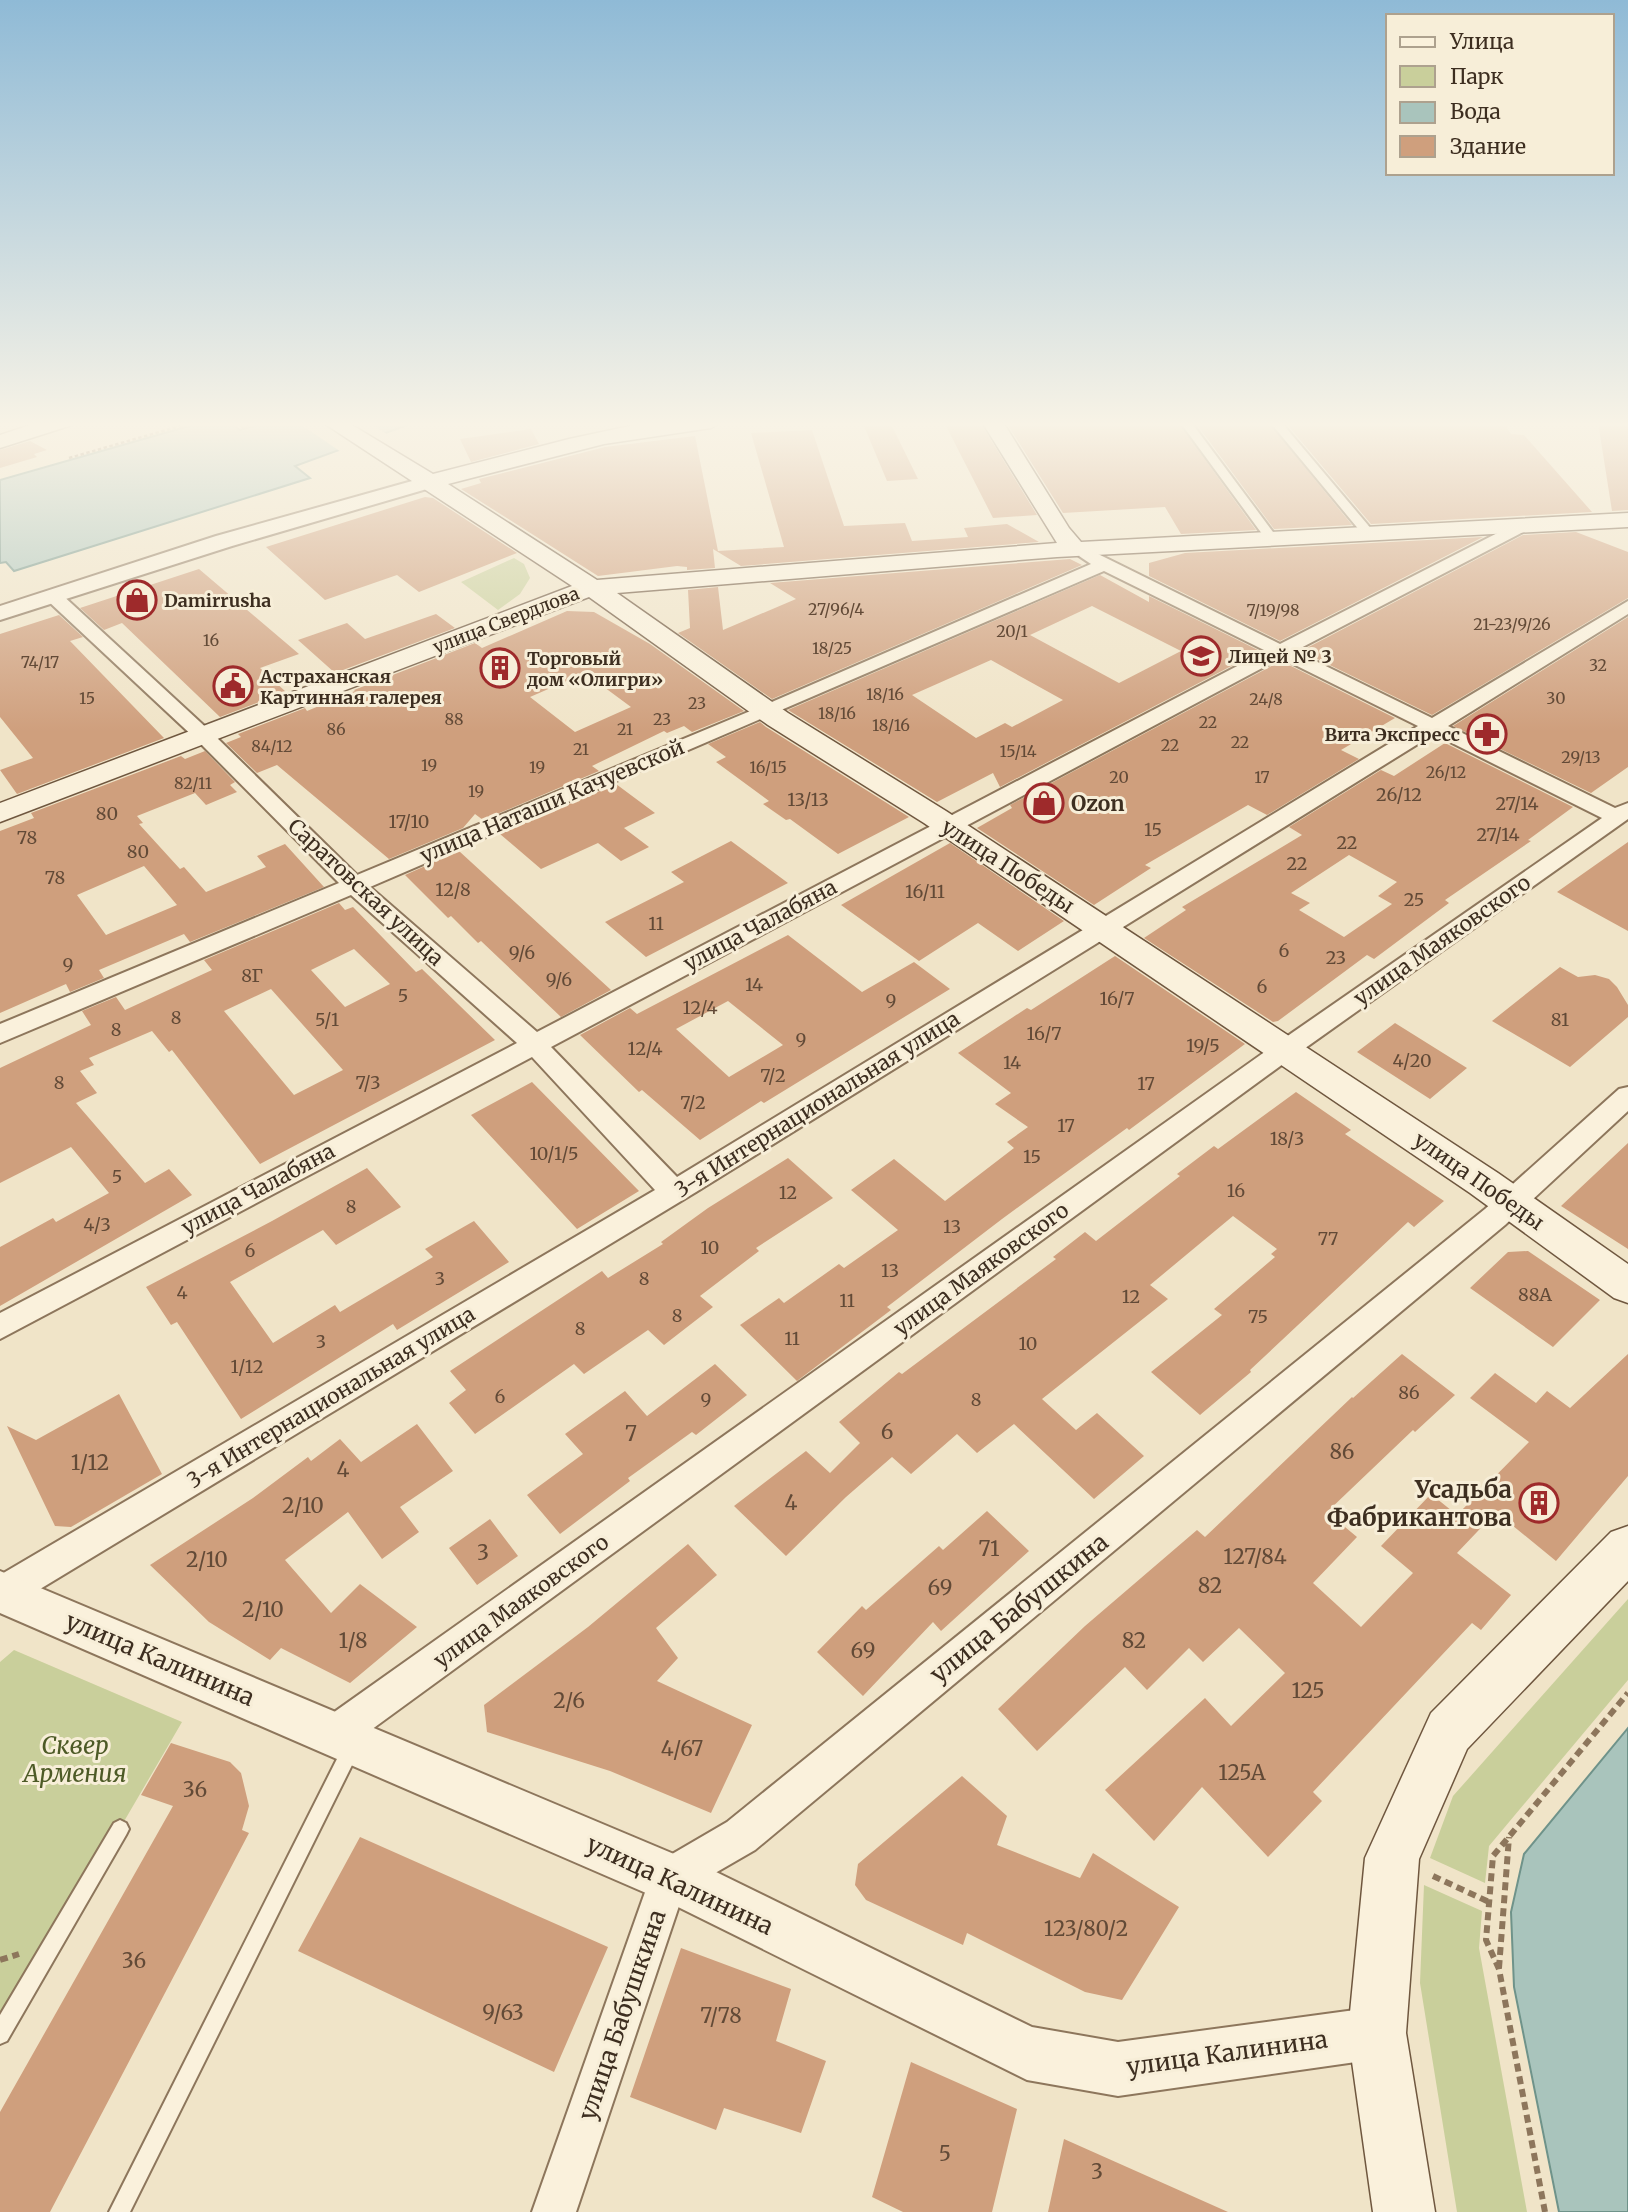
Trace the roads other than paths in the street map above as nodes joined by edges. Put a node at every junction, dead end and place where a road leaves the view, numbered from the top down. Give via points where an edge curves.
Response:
1 (279, 525) edge
2 (495, 525) edge
3 (1056, 525) edge
4 (1262, 525) edge
5 (1361, 525) edge
6 (1535, 525) edge
7 (1521, 526) junction
8 (1368, 534) junction
9 (1272, 538) junction
10 (1075, 549) junction
11 (1102, 565) junction
12 (589, 588) junction
13 (53, 596) junction
14 (1628, 606) edge
15 (0, 613) edge
16 (1276, 650) junction
17 (767, 711) junction
18 (1430, 726) junction
19 (205, 737) junction
20 (0, 813) edge
21 (1623, 813) edge
22 (949, 827) junction
23 (352, 883) junction
24 (1103, 928) junction
25 (0, 1034) edge
26 (533, 1043) junction
27 (1285, 1050) junction
28 (1628, 1096) edge
29 (674, 1192) junction
30 (1512, 1203) junction
31 (1628, 1286) edge
32 (0, 1326) edge
33 (1628, 1548) edge
34 (1, 1593) edge
35 (345, 1737) junction
36 (120, 1829) dead end
37 (669, 1878) junction
38 (1377, 2033) junction
39 (0, 2034) edge
40 (119, 2212) edge
41 (554, 2212) edge
42 (1404, 2212) edge

1 - 13 street
2 - 12 main road, улица Победы
3 - 10 main road
4 - 9 street
5 - 8 street
6 - 7 main road, улица Свердлова
7 - 8 main road, улица Свердлова
7 - 16 street, улица Чалабяна
8 - 9 main road, улица Свердлова
9 - 10 main road, улица Свердлова
10 - 11 street
10 - 12 main road, улица Свердлова
11 - 16 street
11 - 17 street, улица Наташи Качуевской
12 - 17 main road, улица Победы
12 - 19 main road, улица Свердлова
13 - 15 street
13 - 19 street, Саратовская улица
14 - 18 street, 3-я Интернациональная улица
16 - 18 street
16 - 22 street, улица Чалабяна
17 - 22 main road, улица Победы
17 - 23 street, улица Наташи Качуевской
18 - 21 street
18 - 24 street, 3-я Интернациональная улица
19 - 20 main road, улица Свердлова
19 - 23 street, Саратовская улица
21 - 27 street, улица Маяковского
22 - 24 main road, улица Победы
22 - 26 street, улица Чалабяна
23 - 25 street, улица Наташи Качуевской
23 - 26 street, Саратовская улица
24 - 27 main road, улица Победы
24 - 29 street, 3-я Интернациональная улица
26 - 29 street, Саратовская улица
26 - 32 street, улица Чалабяна
27 - 30 main road, улица Победы
27 - 35 street, улица Маяковского
28 - 30 street, улица Бабушкина
29 - 34 street, 3-я Интернациональная улица
30 - 31 main road, улица Победы
30 - 37 street, улица Бабушкина via 740,1836
33 - 38 main road via 1449,1731 1392,1858
34 - 35 street, улица Калинина
35 - 37 street, улица Калинина
35 - 40 lane
36 - 39 lane
37 - 38 street, улица Калинина via 1027,2053 1118,2068
37 - 41 street, улица Бабушкина
38 - 42 main road

